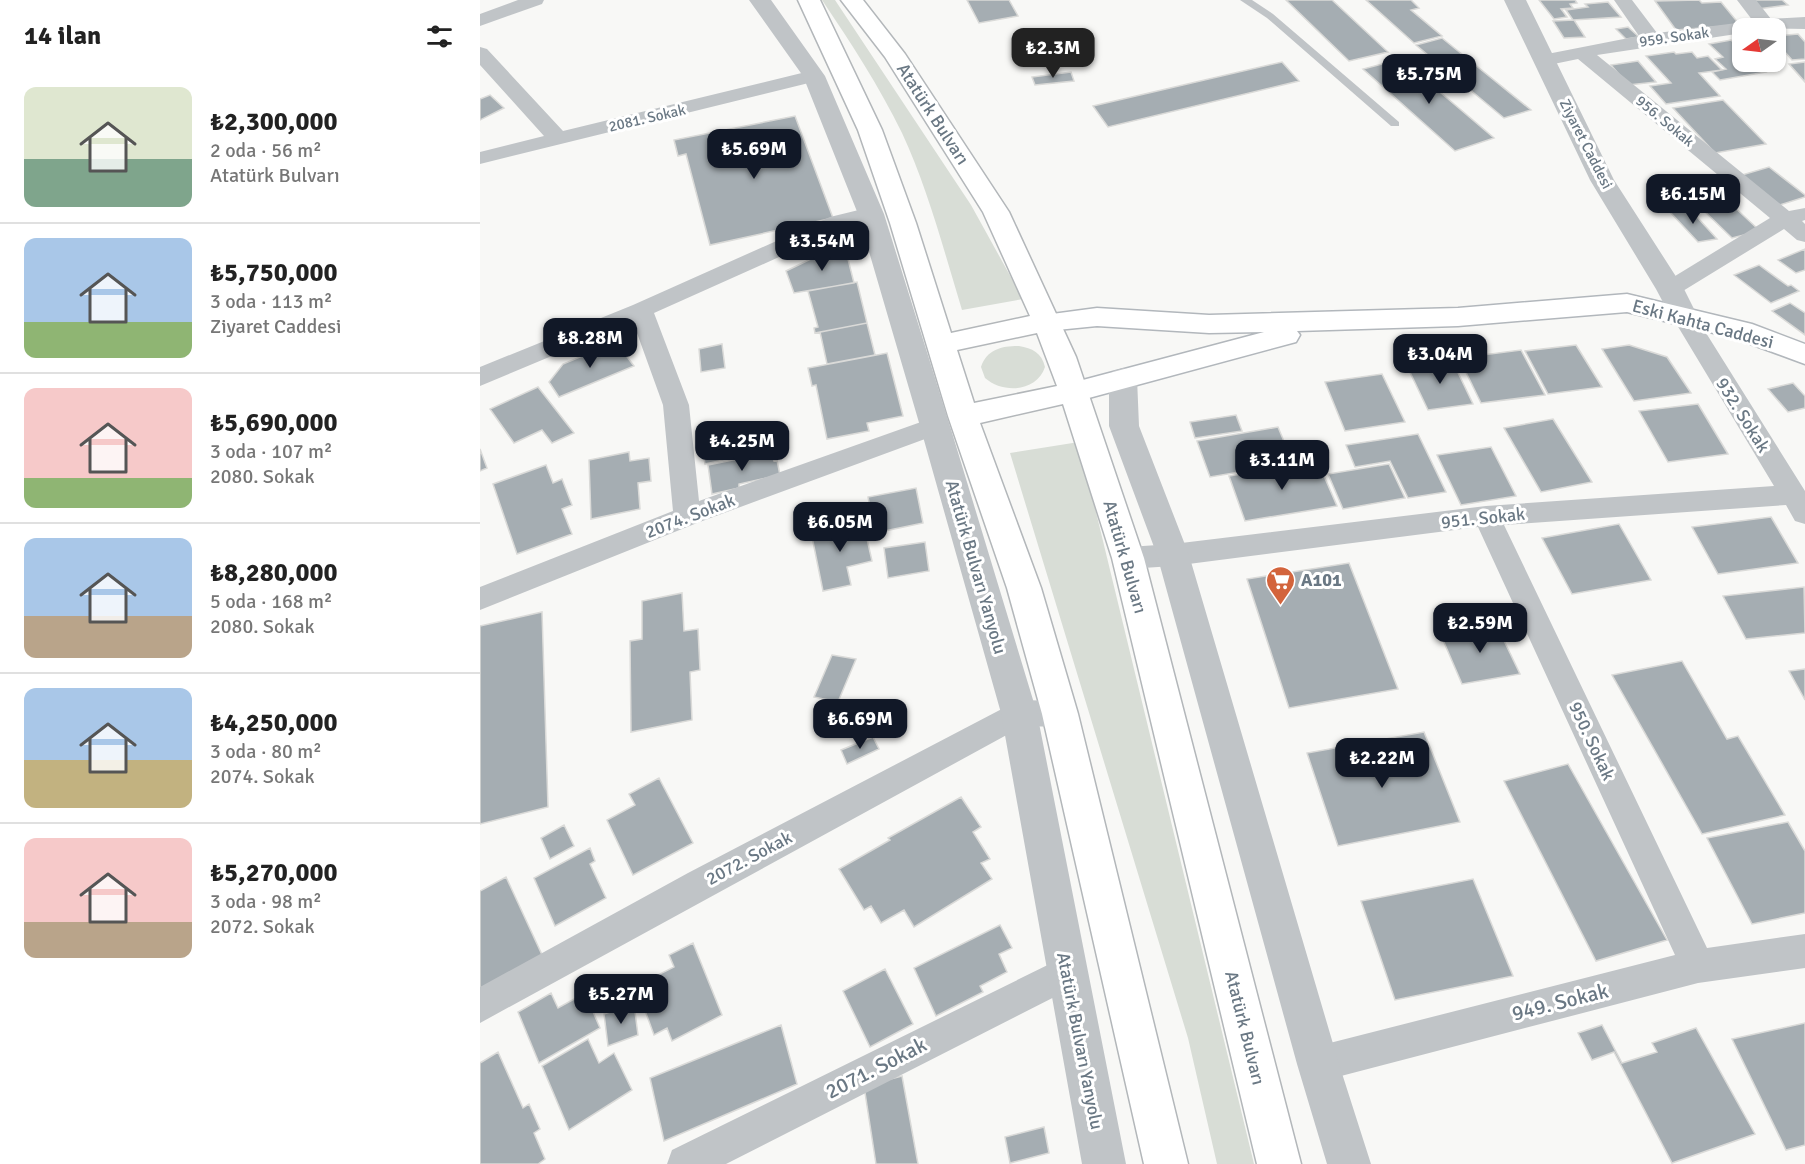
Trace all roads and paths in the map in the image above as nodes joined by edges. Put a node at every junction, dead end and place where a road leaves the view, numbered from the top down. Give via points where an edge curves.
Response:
1 (535, 0) edge
2 (760, 0) edge
3 (809, 0) edge
4 (852, 0) edge
5 (1245, 0) edge
6 (1515, 0) edge
7 (1623, 0) edge
8 (1746, 0) edge
9 (1760, 18) edge
10 (480, 20) edge
11 (1786, 23) edge
12 (1805, 23) edge
13 (1732, 28) edge
14 (1651, 39) junction
15 (1582, 52) junction
16 (480, 53) edge
17 (1544, 60) junction
18 (814, 76) junction
19 (1395, 124) dead end
20 (558, 139) junction
21 (480, 158) edge
22 (871, 214) junction
23 (1795, 216) edge
24 (1805, 235) edge
25 (1670, 289) junction
26 (641, 310) junction
27 (1683, 315) junction
28 (1348, 320) junction
29 (1047, 322) junction
30 (941, 344) junction
31 (1805, 354) edge
32 (480, 376) edge
33 (1123, 378) junction
34 (1074, 392) junction
35 (949, 421) junction
36 (1799, 505) edge
37 (687, 516) junction
38 (1486, 516) junction
39 (1173, 555) junction
40 (1128, 558) junction
41 (480, 600) edge
42 (1019, 713) junction
43 (1060, 714) junction
44 (1805, 951) edge
45 (1698, 966) junction
46 (1066, 973) junction
47 (480, 1006) edge
48 (1318, 1064) junction
49 (686, 1164) edge
50 (1104, 1164) edge
51 (1166, 1164) edge
52 (1279, 1164) edge
53 (1350, 1164) edge

1 - 10 street
2 - 18 street, Atatürk Bulvarı Yanyolu
3 - 30 main road via 870,130
4 - 29 main road, Atatürk Bulvarı via 894,54 996,212
5 - 19 lane via 1270,16
6 - 17 street, Ziyaret Caddesi
7 - 14 street
8 - 9 street
11 - 12 street, 959. Sokak
13 - 14 street, 959. Sokak
14 - 15 street, 959. Sokak
15 - 17 street, 959. Sokak
15 - 23 street, 956. Sokak
16 - 20 street
17 - 25 street, Ziyaret Caddesi via 1602,180
18 - 20 street, 2081. Sokak
18 - 22 street, Atatürk Bulvarı Yanyolu
20 - 21 street, 2081. Sokak
22 - 26 street via 838,222
22 - 35 street, Atatürk Bulvarı Yanyolu
23 - 24 street, 956. Sokak
23 - 25 street
25 - 27 street, Ziyaret Caddesi
26 - 32 street
26 - 37 street via 676,405
27 - 28 main road, Eski Kahta Caddesi via 1627,303 1458,317
27 - 31 main road, Eski Kahta Caddesi via 1751,333
27 - 36 street, 932. Sokak
28 - 29 main road via 1209,324 1097,317
28 - 33 main road
29 - 30 main road
29 - 34 main road, Atatürk Bulvarı
30 - 35 main road
33 - 34 main road
33 - 39 street via 1124,426
34 - 35 main road
34 - 40 main road, Atatürk Bulvarı
35 - 37 street, 2074. Sokak
35 - 42 street, Atatürk Bulvarı Yanyolu
35 - 43 main road via 1024,588
36 - 38 street, 951. Sokak
37 - 41 street, 2074. Sokak
38 - 39 street, 951. Sokak
38 - 45 street, 950. Sokak
39 - 40 street, 951. Sokak
39 - 48 street
40 - 52 main road, Atatürk Bulvarı
42 - 43 street
42 - 46 street, Atatürk Bulvarı Yanyolu
42 - 47 street, 2072. Sokak
43 - 51 main road
44 - 45 street, 949. Sokak
45 - 48 street, 949. Sokak
46 - 49 street, 2071. Sokak
46 - 50 street, Atatürk Bulvarı Yanyolu
48 - 53 street

